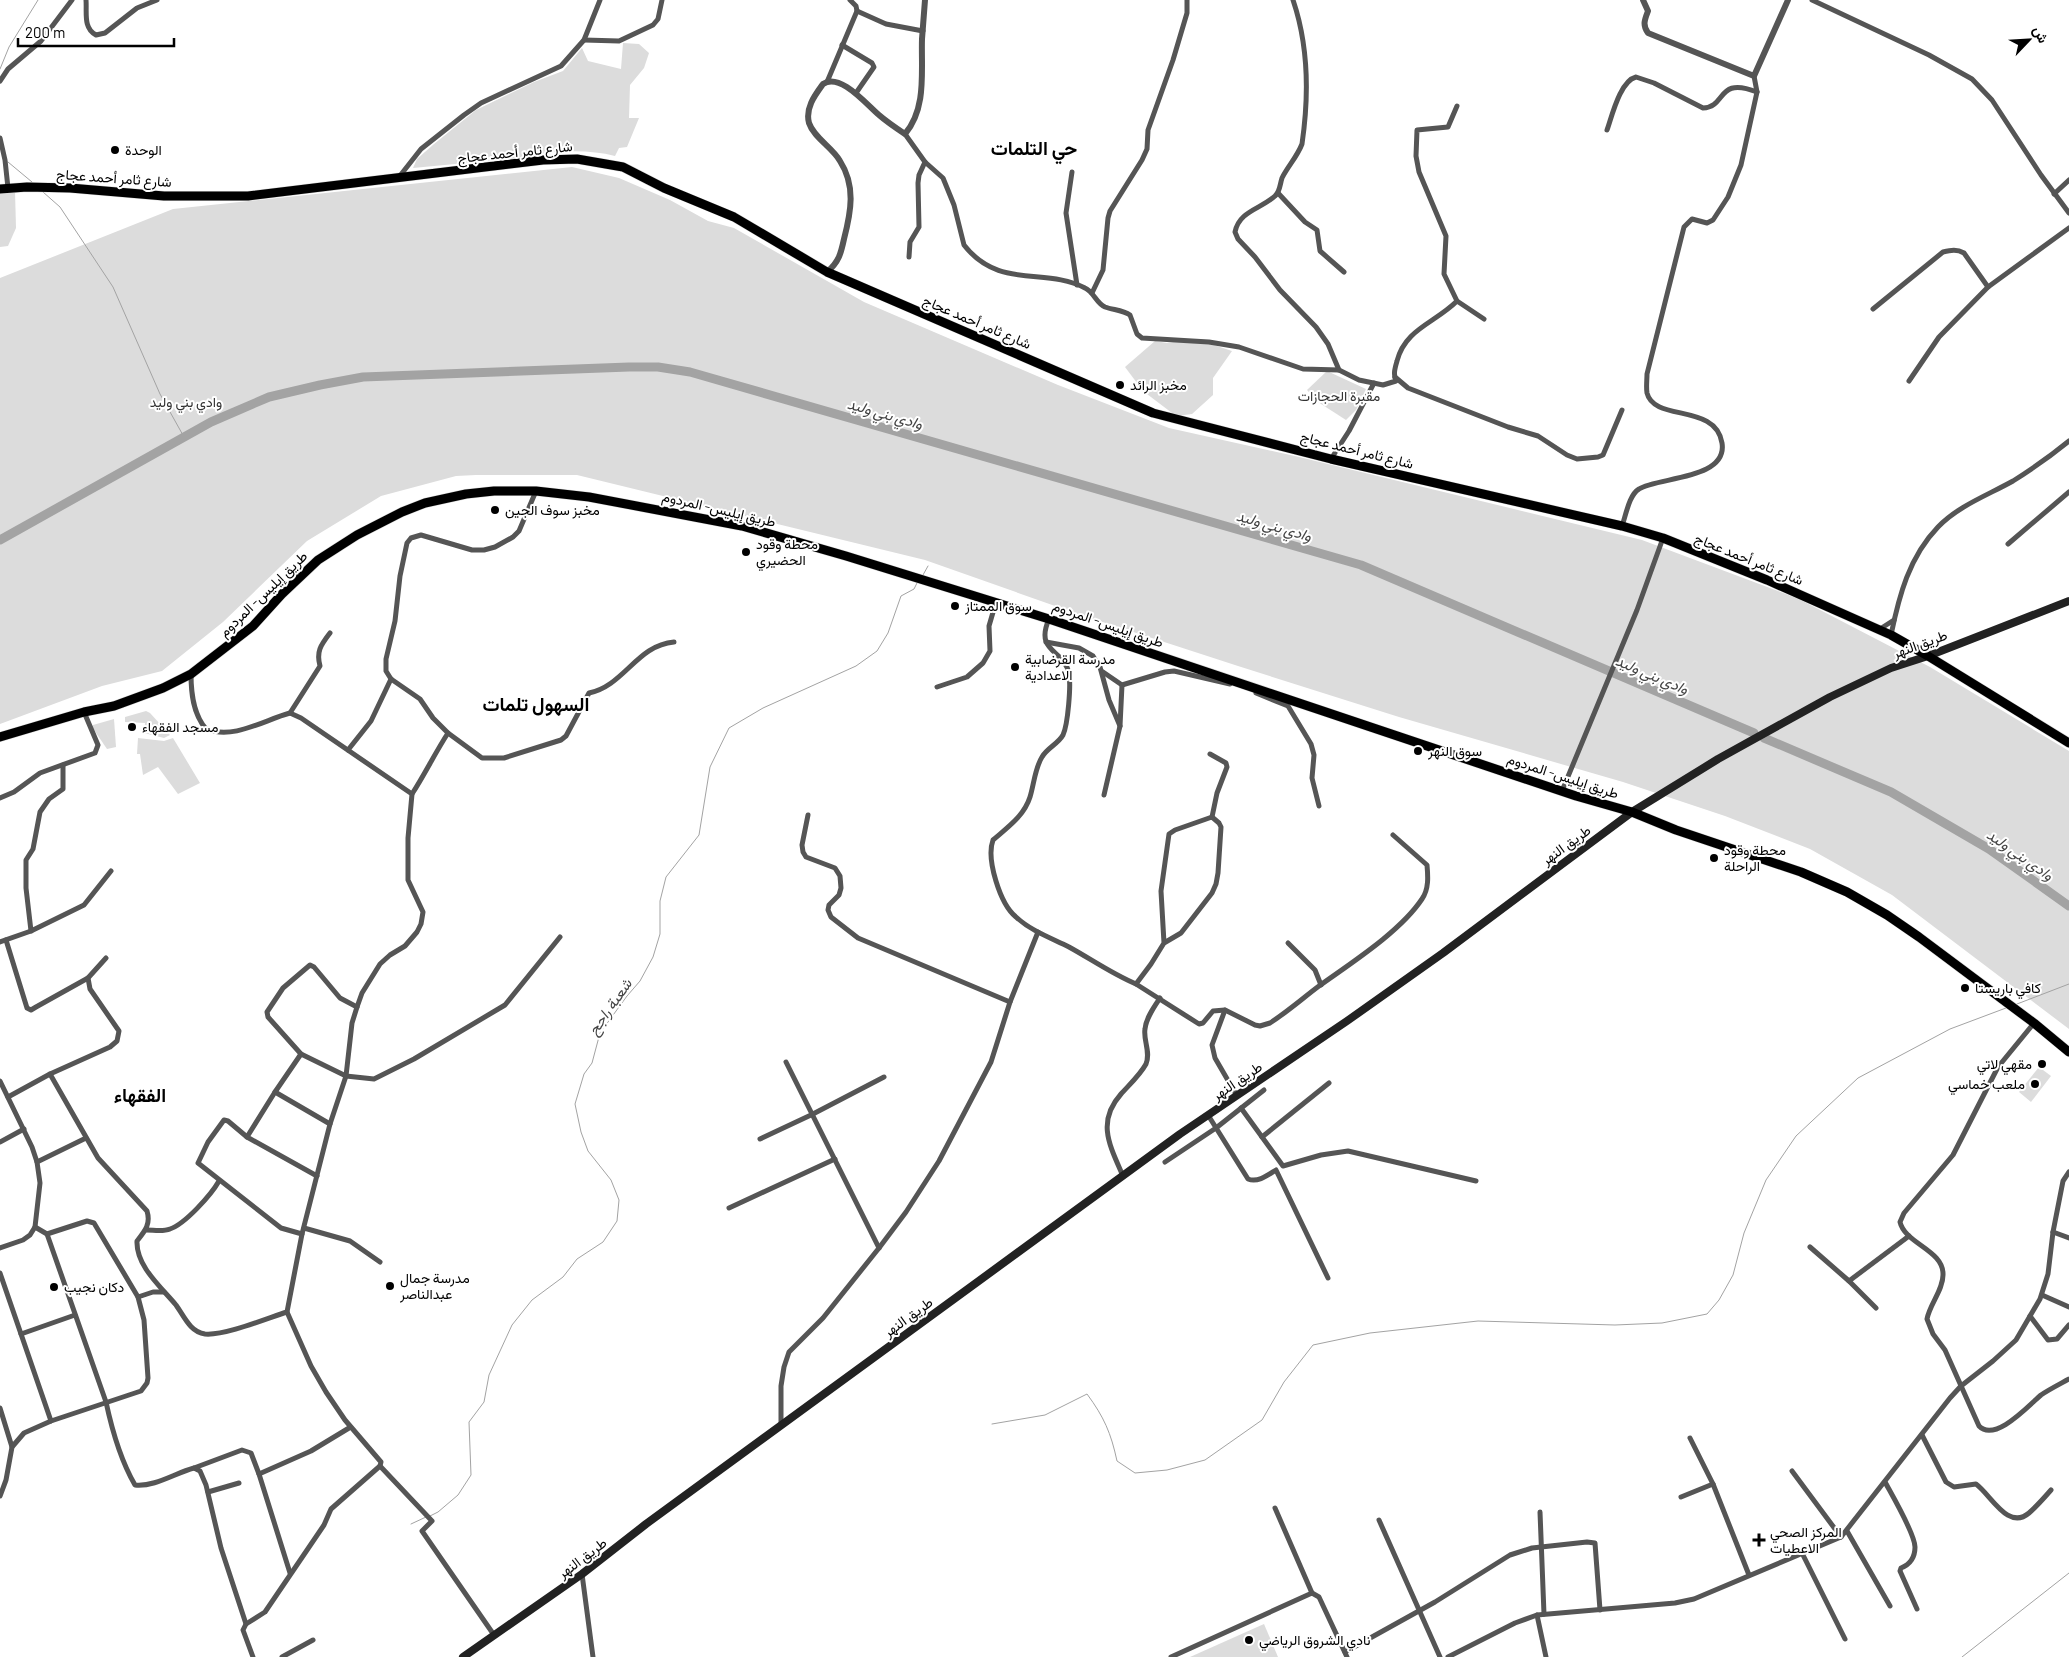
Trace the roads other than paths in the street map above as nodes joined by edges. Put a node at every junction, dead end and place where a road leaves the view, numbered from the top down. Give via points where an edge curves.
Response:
1 (72, 0) edge
2 (86, 0) edge
3 (157, 0) edge
4 (600, 0) edge
5 (662, 0) edge
6 (850, 0) edge
7 (925, 0) edge
8 (1187, 0) edge
9 (1293, 0) edge
10 (1644, 0) edge
11 (1788, 0) edge
12 (1812, 0) edge
13 (857, 11) junction
14 (923, 31) junction
15 (584, 40) junction
16 (842, 45) junction
17 (1754, 76) junction
18 (0, 81) edge
19 (827, 82) junction
20 (1757, 92) junction
21 (856, 93) junction
22 (1457, 106) dead end
23 (1607, 130) dead end
24 (905, 134) junction
25 (0, 138) edge
26 (925, 162) junction
27 (1072, 172) dead end
28 (397, 179) junction
29 (2069, 180) edge
30 (4, 188) edge
31 (1278, 193) junction
32 (2054, 194) junction
33 (2069, 213) edge
34 (2069, 228) edge
35 (909, 257) dead end
36 (828, 272) junction
37 (1344, 272) dead end
38 (1077, 285) junction
39 (1988, 287) junction
40 (1092, 294) junction
41 (1457, 301) junction
42 (1873, 309) dead end
43 (1484, 319) dead end
44 (1339, 370) junction
45 (1394, 377) junction
46 (1909, 381) dead end
47 (1374, 383) junction
48 (1622, 410) dead end
49 (2069, 441) edge
50 (1331, 459) junction
51 (536, 490) junction
52 (2069, 492) edge
53 (1622, 526) junction
54 (1663, 538) junction
55 (2008, 544) dead end
56 (2069, 601) edge
57 (996, 602) junction
58 (1049, 619) junction
59 (1894, 620) junction
60 (1880, 630) junction
61 (330, 633) dead end
62 (1892, 635) junction
63 (674, 642) dead end
64 (1046, 642) junction
65 (1928, 656) junction
66 (1102, 672) junction
67 (191, 674) junction
68 (391, 679) junction
69 (1237, 684) junction
70 (1122, 685) junction
71 (937, 687) dead end
72 (84, 712) junction
73 (290, 713) junction
74 (1120, 726) junction
75 (448, 733) junction
76 (0, 737) edge
77 (2069, 743) edge
78 (348, 750) junction
79 (1210, 754) dead end
80 (63, 765) junction
81 (1562, 791) junction
82 (412, 794) junction
83 (1104, 795) dead end
84 (0, 798) edge
85 (1319, 806) dead end
86 (1632, 812) junction
87 (808, 815) dead end
88 (1212, 817) junction
89 (1393, 834) dead end
90 (111, 871) dead end
91 (31, 931) junction
92 (1038, 932) junction
93 (560, 937) dead end
94 (3, 941) edge
95 (1288, 942) dead end
96 (1164, 943) junction
97 (106, 958) dead end
98 (88, 978) junction
99 (1136, 984) junction
100 (1321, 985) junction
101 (1160, 998) junction
102 (1010, 1002) junction
103 (357, 1007) junction
104 (1225, 1010) junction
105 (2034, 1023) junction
106 (2069, 1052) edge
107 (301, 1054) junction
108 (786, 1062) dead end
109 (50, 1074) junction
110 (346, 1076) junction
111 (884, 1077) dead end
112 (0, 1082) edge
113 (1329, 1082) dead end
114 (1264, 1090) dead end
115 (275, 1092) junction
116 (1237, 1096) junction
117 (8, 1097) junction
118 (1241, 1108) junction
119 (811, 1115) junction
120 (1208, 1115) junction
121 (330, 1124) junction
122 (1216, 1128) junction
123 (24, 1129) junction
124 (1262, 1136) junction
125 (247, 1137) junction
126 (86, 1138) junction
127 (760, 1139) dead end
128 (0, 1142) edge
129 (835, 1159) junction
130 (38, 1162) junction
131 (1165, 1162) dead end
132 (1283, 1166) junction
133 (1276, 1170) junction
134 (2068, 1175) edge
135 (317, 1176) junction
136 (1123, 1176) junction
137 (219, 1181) junction
138 (1476, 1181) dead end
139 (729, 1208) dead end
140 (35, 1227) junction
141 (146, 1230) junction
142 (303, 1231) junction
143 (2053, 1232) junction
144 (47, 1234) junction
145 (1909, 1236) junction
146 (2069, 1238) edge
147 (1810, 1247) dead end
148 (0, 1248) edge
149 (879, 1248) junction
150 (380, 1262) dead end
151 (0, 1273) edge
152 (1328, 1278) dead end
153 (1849, 1281) junction
154 (164, 1292) junction
155 (2042, 1295) junction
156 (138, 1297) junction
157 (2069, 1307) edge
158 (1876, 1308) dead end
159 (287, 1312) junction
160 (76, 1315) junction
161 (2030, 1316) junction
162 (2069, 1325) edge
163 (21, 1334) junction
164 (2069, 1379) edge
165 (1961, 1386) junction
166 (106, 1402) junction
167 (0, 1408) edge
168 (51, 1421) junction
169 (781, 1425) junction
170 (349, 1428) dead end
171 (1922, 1435) junction
172 (1690, 1438) dead end
173 (12, 1447) junction
174 (380, 1466) junction
175 (194, 1468) junction
176 (1792, 1471) dead end
177 (259, 1474) junction
178 (1885, 1482) junction
179 (239, 1483) dead end
180 (1712, 1484) junction
181 (2051, 1490) dead end
182 (208, 1492) junction
183 (0, 1496) edge
184 (1681, 1497) dead end
185 (1275, 1508) dead end
186 (1540, 1512) dead end
187 (1379, 1520) dead end
188 (1847, 1531) junction
189 (1841, 1537) junction
190 (1541, 1546) junction
191 (1802, 1553) junction
192 (290, 1573) junction
193 (582, 1574) junction
194 (1749, 1575) junction
195 (1312, 1593) junction
196 (1890, 1606) dead end
197 (1917, 1609) dead end
198 (1419, 1610) junction
199 (1600, 1610) junction
200 (1540, 1614) junction
201 (246, 1624) junction
202 (494, 1635) junction
203 (1845, 1639) dead end
204 (313, 1640) dead end
205 (1346, 1655) edge
206 (253, 1657) edge
207 (282, 1657) edge
208 (463, 1657) edge
209 (593, 1657) edge
210 (1171, 1657) edge
211 (1440, 1657) edge
212 (1448, 1657) edge
213 (1546, 1657) edge

1 - 18 street via 41,41 8,69
2 - 3 street via 87,25 96,35 137,8
4 - 15 street
5 - 15 street via 653,25 619,41
6 - 13 street
7 - 14 street
8 - 40 street via 1174,60 1148,130 1147,149 1110,211 1103,270
9 - 31 street via 1305,48 1305,111 1302,144
10 - 17 street via 1648,11 1644,28 1648,33
11 - 17 street
12 - 32 street via 1929,54 1972,79 1992,100
13 - 14 street via 886,24
13 - 16 street
14 - 24 street via 921,90 917,112
15 - 28 street via 558,68 481,103 464,115 421,149
16 - 19 street
16 - 21 street via 874,67
17 - 20 street
19 - 21 street via 835,82
19 - 36 street via 809,108 809,123 846,171 851,202 851,213 836,264
20 - 23 street via 1742,86 1734,87 1713,105 1703,108 1636,77 1627,81 1620,93
20 - 53 street via 1741,165 1728,196 1713,220 1692,219 1684,227 1647,374 1650,398 1666,410 1703,418 1714,425 1722,443 1722,452 1713,464 1698,473 1640,488 1631,497
21 - 24 street
22 - 41 street via 1448,127 1417,130 1416,156 1419,172 1446,236 1444,274
24 - 26 street
25 - 30 street via 5,160
26 - 35 street via 918,183 919,227 910,242
26 - 38 street via 943,178 964,245 976,257 996,270
27 - 38 street via 1067,223
28 - 30 main road, شارع ثامر أحمد عجاج via 238,196 164,196 70,188
28 - 36 main road, شارع ثامر أحمد عجاج via 542,160 577,159 623,167 734,217
29 - 32 street
31 - 37 street via 1316,230 1320,251
31 - 44 street via 1247,213 1235,232 1280,290 1316,326
32 - 33 street
34 - 39 street
36 - 50 main road, شارع ثامر أحمد عجاج via 1153,412
38 - 40 street
39 - 42 street via 1964,253 1950,250
39 - 46 street via 1939,338
40 - 44 street via 1104,306 1130,315 1137,334 1142,338 1209,342 1242,348 1303,369
41 - 43 street
41 - 45 street via 1406,339
44 - 47 street
45 - 47 street via 1396,381 1389,384
45 - 48 street via 1408,388 1538,436 1577,459 1603,455
47 - 50 street
49 - 59 street via 2020,476 1938,526 1907,575
50 - 53 main road, شارع ثامر أحمد عجاج
51 - 57 main road, طريق إيليس- المردوم via 742,526
51 - 67 main road, طريق إيليس- المردوم via 466,494 425,503 378,523 318,560 253,626
51 - 68 street via 519,531 495,547 472,550 420,535 407,543 386,659 386,671
52 - 55 street
53 - 54 main road, شارع ثامر أحمد عجاج
54 - 60 main road, شارع ثامر أحمد عجاج
54 - 81 street via 1637,610
56 - 65 main road, طريق النهر
57 - 58 main road, طريق إيليس- المردوم
57 - 71 street via 989,626 990,651 983,663 967,677
58 - 64 street via 1044,631
58 - 69 main road, طريق إيليس- المردوم
59 - 60 street
59 - 62 street
60 - 62 main road, شارع ثامر أحمد عجاج
61 - 73 street via 317,654 320,666
62 - 65 main road, شارع ثامر أحمد عجاج
63 - 75 street via 652,649 614,681 589,693 566,736 560,740 488,760
64 - 66 street via 1084,650 1093,656
64 - 92 street via 1065,664 1070,676 1066,727 1063,736 1041,758 1030,797 1021,815 993,840 990,852 994,876 1011,912
65 - 77 main road, شارع ثامر أحمد عجاج
65 - 86 main road, طريق النهر via 1891,668 1830,697 1718,759
66 - 70 street
66 - 74 street
67 - 72 main road, طريق إيليس- المردوم via 114,706
67 - 73 street via 191,695 203,726 210,730 223,732 259,726
68 - 75 street via 420,699
68 - 78 street via 371,721
69 - 70 street via 1174,671
69 - 81 main road, طريق إيليس- المردوم
69 - 85 street via 1284,704 1292,711 1313,751 1312,778
70 - 74 street
72 - 76 main road, طريق إيليس- المردوم
72 - 80 street via 98,744 97,750 92,756
73 - 78 street
74 - 83 street
75 - 82 street
78 - 82 street
79 - 88 street via 1226,762 1227,767
80 - 84 street via 40,773
80 - 91 street via 63,789 49,799 40,812 33,849 26,858
81 - 86 main road, طريق إيليس- المردوم
82 - 103 street via 408,880 423,912 421,924 405,946 380,964
86 - 105 main road, طريق إيليس- المردوم via 1801,872 1847,892 1919,937
86 - 116 main road, طريق النهر via 1443,953
87 - 102 street via 802,845 804,855 835,868 840,876 839,895 829,905 831,917 858,938
88 - 96 street via 1221,827 1216,884 1181,933
88 - 96 street via 1168,834 1161,891
89 - 100 street via 1427,865 1428,881 1423,898 1402,921
90 - 91 street via 84,904
91 - 94 street
92 - 99 street
92 - 102 street
93 - 110 street via 505,1005 380,1077 368,1080
94 - 98 street via 27,1008 31,1010
95 - 100 street via 1315,970
96 - 99 street
97 - 98 street
98 - 109 street via 90,989 113,1021 119,1037 110,1046
99 - 101 street
100 - 104 street via 1265,1025 1255,1025
101 - 104 street via 1199,1024 1213,1011
101 - 136 street via 1144,1031 1148,1050 1146,1063 1107,1117 1112,1151
102 - 149 street via 985,1076 938,1161
103 - 107 street via 340,998 314,967 306,967 284,988 267,1012
103 - 110 street
104 - 116 street via 1213,1038 1212,1051
105 - 106 main road, طريق إيليس- المردوم
105 - 145 street via 1998,1067 1953,1155 1901,1218 1901,1226
107 - 110 street
107 - 115 street
108 - 119 street
109 - 117 street
109 - 126 street
110 - 121 street
111 - 119 street
112 - 117 street
113 - 124 street
114 - 118 street
115 - 121 street
115 - 125 street
116 - 120 main road, طريق النهر
117 - 123 street
118 - 122 street
118 - 124 street
119 - 127 street
119 - 129 street
120 - 122 street
120 - 136 main road, طريق النهر
121 - 135 street
122 - 131 street
122 - 133 street via 1248,1179 1258,1180
123 - 128 street
123 - 130 street
124 - 132 street
125 - 135 street
125 - 137 street via 224,1120 208,1142 198,1163
126 - 130 street
126 - 141 street via 98,1158 147,1211
129 - 139 street
129 - 149 street
130 - 140 street via 40,1183
132 - 133 street
132 - 138 street via 1348,1151
133 - 152 street
134 - 143 street via 2063,1181
135 - 142 street
136 - 169 main road, طريق النهر
137 - 141 street via 204,1203 175,1227
137 - 142 street via 281,1228
140 - 144 street
140 - 148 street via 23,1240
141 - 154 street via 137,1240 137,1246 145,1267
142 - 150 street via 350,1241
142 - 159 street
143 - 146 street
143 - 155 street
144 - 156 street via 87,1221 94,1223
144 - 160 street
145 - 153 street
145 - 165 street via 1936,1258 1942,1268 1943,1279 1927,1319
147 - 153 street
149 - 169 street via 823,1318 789,1352 781,1386
151 - 163 street
153 - 158 street
154 - 156 street
154 - 159 street via 192,1329 204,1334
155 - 157 street
155 - 161 street
156 - 166 street via 144,1320 147,1383 141,1391
159 - 174 street via 326,1392 381,1462
160 - 163 street
160 - 166 street
161 - 162 street via 2048,1340 2054,1341
161 - 165 street via 2016,1340
163 - 168 street
164 - 165 street via 2044,1394 2009,1424 1987,1431 1979,1426
165 - 171 street
166 - 168 street
166 - 175 street via 125,1464 135,1485 154,1483
167 - 173 street
168 - 173 street via 24,1433
169 - 193 main road, طريق النهر
170 - 177 street via 311,1451
171 - 178 street
171 - 181 street via 1946,1482 1954,1487 1976,1484 2008,1517 2028,1514
172 - 180 street
173 - 183 street
174 - 192 street via 331,1509 324,1526
174 - 202 street via 432,1521 422,1531
175 - 177 street via 242,1450 251,1453
175 - 182 street via 200,1472
176 - 189 street
177 - 192 street
178 - 188 street
178 - 197 street via 1915,1544 1912,1560 1900,1571
179 - 182 street
180 - 184 street
180 - 194 street
182 - 201 street via 221,1548
185 - 195 street
186 - 190 street
187 - 198 street
188 - 189 street
188 - 196 street
189 - 191 street
190 - 198 street via 1510,1555
190 - 199 street via 1594,1543
190 - 200 street
191 - 194 street
191 - 203 street
192 - 201 street via 265,1612
193 - 202 main road, طريق النهر
193 - 209 street
194 - 199 street via 1694,1599
195 - 205 street via 1319,1597
195 - 210 street
198 - 205 street
198 - 211 street
199 - 200 street
200 - 212 street via 1515,1622
200 - 213 street
201 - 206 street via 243,1630
202 - 208 main road, طريق النهر
204 - 207 street

